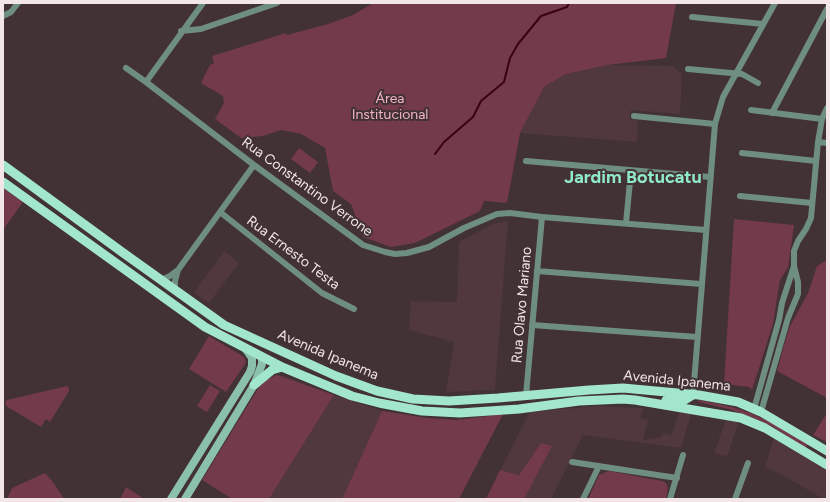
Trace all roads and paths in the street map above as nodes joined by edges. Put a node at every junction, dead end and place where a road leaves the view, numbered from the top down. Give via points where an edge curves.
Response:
1 (18, 3) edge
2 (202, 3) edge
3 (277, 3) edge
4 (775, 3) edge
5 (827, 9) edge
6 (3, 15) edge
7 (692, 17) dead end
8 (763, 24) junction
9 (181, 31) junction
10 (126, 68) dead end
11 (688, 69) dead end
12 (737, 74) junction
13 (146, 82) junction
14 (758, 83) dead end
15 (827, 108) edge
16 (750, 110) dead end
17 (772, 113) junction
18 (634, 116) dead end
19 (822, 119) junction
20 (715, 124) junction
21 (818, 142) junction
22 (827, 143) edge
23 (742, 153) dead end
24 (526, 161) dead end
25 (816, 161) junction
26 (3, 165) edge
27 (254, 165) junction
28 (631, 171) junction
29 (710, 177) junction
30 (3, 182) edge
31 (740, 196) dead end
32 (812, 203) junction
33 (220, 212) junction
34 (542, 217) junction
35 (626, 223) junction
36 (706, 230) junction
37 (794, 266) junction
38 (178, 270) junction
39 (537, 271) junction
40 (161, 280) junction
41 (701, 284) junction
42 (175, 290) junction
43 (354, 309) dead end
44 (532, 325) junction
45 (697, 337) junction
46 (256, 340) junction
47 (245, 348) junction
48 (262, 357) junction
49 (282, 366) junction
50 (254, 385) junction
51 (526, 395) junction
52 (693, 395) junction
53 (635, 400) junction
54 (551, 405) junction
55 (757, 410) junction
56 (827, 451) edge
57 (683, 455) dead end
58 (572, 462) dead end
59 (748, 463) dead end
60 (827, 465) edge
61 (599, 466) junction
62 (677, 478) junction
63 (171, 499) edge
64 (185, 499) edge
65 (583, 499) edge
66 (670, 499) edge
67 (735, 499) edge

1 - 6 street via 11,12
2 - 9 street
3 - 9 street via 202,29
4 - 8 street
5 - 17 street
7 - 8 street
8 - 12 street
9 - 13 street
10 - 13 street, Rua Constantino Verrone
11 - 12 street
12 - 14 street
12 - 20 street via 723,97
13 - 27 street, Rua Constantino Verrone
15 - 19 street
16 - 17 street
17 - 19 street
18 - 20 street
19 - 21 street
20 - 29 street
21 - 22 street
21 - 25 street
23 - 25 street
24 - 28 street
25 - 32 street
26 - 40 main road, Avenida Ipanema
27 - 33 street
27 - 34 street, Rua Constantino Verrone via 363,245 390,253 408,253 429,247 497,214
28 - 29 street
28 - 35 street
29 - 36 street
30 - 47 main road, Avenida Ipanema via 205,327
31 - 32 street
32 - 37 street via 811,218 794,251
33 - 38 street
33 - 43 street, Rua Ernesto Testa via 322,293
34 - 35 street, Rua Constantino Verrone
34 - 39 street, Rua Olavo Mariano
35 - 36 street, Rua Constantino Verrone
36 - 41 street
37 - 55 street via 782,302 780,320
37 - 55 street via 798,294
38 - 40 street
38 - 42 street
39 - 41 street
39 - 44 street, Rua Olavo Mariano
40 - 42 main road, Avenida Ipanema
41 - 45 street
42 - 46 main road, Avenida Ipanema via 224,325
44 - 45 street
44 - 51 street, Rua Olavo Mariano
45 - 52 street
46 - 48 main road
46 - 51 main road, Avenida Ipanema via 336,376 377,391 413,399 449,401
47 - 48 main road, Avenida Ipanema
47 - 63 main road via 252,358 250,372
48 - 49 main road, Avenida Ipanema
48 - 50 main road
49 - 50 main road via 272,370
49 - 54 main road, Avenida Ipanema via 352,396 422,411 460,413
50 - 64 main road
51 - 52 main road, Avenida Ipanema via 623,388
51 - 54 main road via 534,402
52 - 53 main road via 683,401 644,398
52 - 55 main road, Avenida Ipanema via 738,402
53 - 54 main road, Avenida Ipanema via 592,400
53 - 60 main road, Avenida Ipanema via 742,418 765,428
55 - 56 main road, Avenida Ipanema
57 - 62 street
58 - 61 street
59 - 67 street
61 - 62 street
61 - 65 street
62 - 66 street

